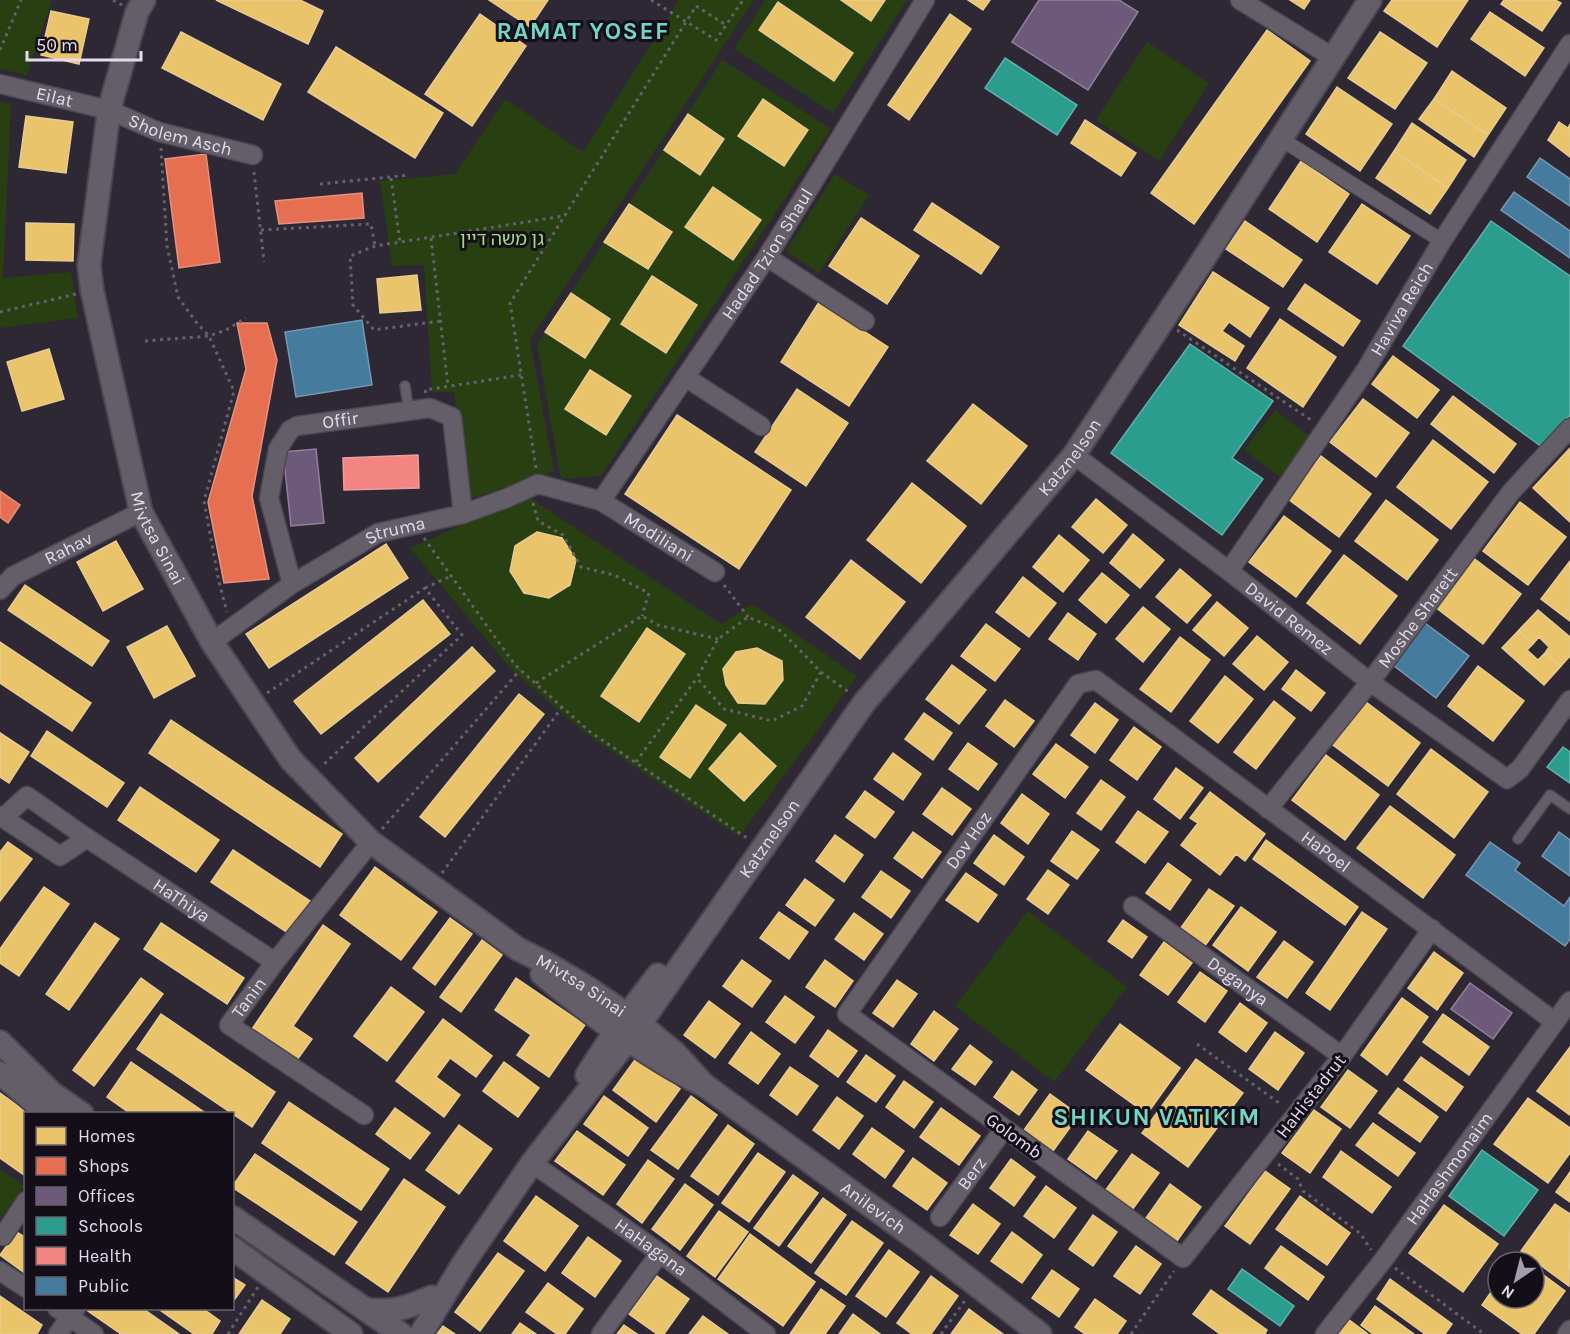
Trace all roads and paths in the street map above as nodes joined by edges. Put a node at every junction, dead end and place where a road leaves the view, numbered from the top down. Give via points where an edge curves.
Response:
1 (21, 0) edge
2 (144, 0) edge
3 (651, 0) edge
4 (742, 0) edge
5 (926, 0) edge
6 (1240, 0) edge
7 (1370, 0) edge
8 (686, 22) junction
9 (726, 25) junction
10 (1570, 44) edge
11 (0, 50) edge
12 (1334, 58) junction
13 (0, 84) edge
14 (109, 110) junction
15 (159, 132) junction
16 (1281, 139) junction
17 (253, 155) joint
18 (409, 175) dead end
19 (391, 178) junction
20 (320, 184) dead end
21 (564, 216) junction
22 (261, 230) junction
23 (431, 238) junction
24 (1442, 241) junction
25 (400, 243) junction
26 (375, 246) junction
27 (767, 257) junction
28 (264, 262) dead end
29 (92, 290) junction
30 (0, 312) edge
31 (246, 318) dead end
32 (440, 321) junction
33 (865, 321) dead end
34 (1163, 321) junction
35 (209, 336) junction
36 (145, 341) dead end
37 (521, 375) junction
38 (685, 377) junction
39 (405, 386) dead end
40 (448, 386) junction
41 (418, 410) junction
42 (761, 426) dead end
43 (1570, 428) edge
44 (1325, 429) junction
45 (1074, 455) junction
46 (533, 486) junction
47 (601, 501) junction
48 (141, 512) junction
49 (463, 514) junction
50 (414, 524) junction
51 (715, 572) joint
52 (1229, 572) junction
53 (451, 576) junction
54 (292, 584) junction
55 (425, 588) junction
56 (0, 590) edge
57 (642, 616) junction
58 (748, 617) junction
59 (231, 629) junction
60 (718, 639) junction
61 (212, 642) junction
62 (520, 670) junction
63 (821, 672) junction
64 (697, 678) junction
65 (1096, 680) joint
66 (1370, 682) junction
67 (536, 684) junction
68 (1570, 700) edge
69 (253, 702) junction
70 (864, 703) junction
71 (562, 707) junction
72 (636, 762) junction
73 (309, 779) junction
74 (1268, 808) junction
75 (1570, 809) edge
76 (1, 817) edge
77 (87, 838) junction
78 (1518, 839) dead end
79 (371, 842) junction
80 (764, 849) junction
81 (432, 886) junction
82 (1133, 906) dead end
83 (1432, 929) junction
84 (275, 962) junction
85 (1570, 1001) edge
86 (847, 1014) joint
87 (1555, 1022) junction
88 (628, 1027) junction
89 (0, 1042) edge
90 (1197, 1044) dead end
91 (1342, 1056) junction
92 (0, 1073) edge
93 (47, 1112) edge
94 (80, 1112) edge
95 (364, 1115) dead end
96 (1296, 1115) junction
97 (1004, 1129) junction
98 (1264, 1154) junction
99 (532, 1163) junction
100 (24, 1204) edge
101 (940, 1217) dead end
102 (234, 1218) edge
103 (3, 1236) dead end
104 (234, 1249) edge
105 (660, 1253) junction
106 (1183, 1258) junction
107 (463, 1264) junction
108 (1391, 1265) junction
109 (0, 1272) edge
110 (268, 1273) junction
111 (24, 1287) edge
112 (432, 1297) junction
113 (963, 1304) dead end
114 (365, 1309) junction
115 (68, 1311) edge
116 (1570, 1330) edge
117 (58, 1334) edge
118 (94, 1334) edge
119 (228, 1334) edge
120 (351, 1334) edge
121 (401, 1334) edge
122 (421, 1334) edge
123 (601, 1334) edge
124 (766, 1334) edge
125 (940, 1334) edge
126 (1040, 1334) edge
127 (1131, 1334) edge
128 (1325, 1334) edge
129 (1484, 1334) edge
130 (1567, 1334) edge

1 - 11 path
2 - 14 street, Mivtsa Sinai via 137,12
3 - 8 path
4 - 9 path
5 - 27 street, Hadad Tzion Shaul
6 - 12 street
7 - 12 street, Katznelson
8 - 9 path via 716,40
8 - 9 path via 696,6
8 - 21 path
10 - 24 street, Haviva Reich
12 - 16 street, Katznelson
13 - 14 street, Eilat
14 - 15 street, Sholem Asch
14 - 29 street, Mivtsa Sinai via 89,265
15 - 17 street, Sholem Asch
15 - 35 path via 167,246 178,297
16 - 24 street
16 - 34 street, Katznelson
17 - 22 path
18 - 19 path
19 - 20 path
19 - 25 path
21 - 23 path
21 - 37 path via 510,303
22 - 26 path via 371,224
22 - 28 path
23 - 25 path
23 - 32 path
24 - 44 street, Haviva Reich via 1365,371
25 - 26 path
26 - 32 path via 350,256 353,305 375,330
27 - 33 street
27 - 38 street, Hadad Tzion Shaul
29 - 30 path
29 - 48 street, Mivtsa Sinai
31 - 35 path
32 - 40 path
34 - 44 path
34 - 45 street, Katznelson
35 - 36 path
35 - 59 path via 234,391 204,501
37 - 40 path
37 - 46 path
38 - 42 street
38 - 47 street, Hadad Tzion Shaul
39 - 41 lane
40 - 41 path via 425,390
41 - 49 street via 440,411 452,417
41 - 54 street, Offir via 297,426 284,437 276,456 269,498
43 - 66 street, Moshe Sharett via 1511,492
44 - 52 street, Haviva Reich
45 - 52 street, David Remez
45 - 70 street, Katznelson
46 - 47 street
46 - 49 street, Struma
46 - 57 path via 538,521 563,535 581,567 614,575 649,593
47 - 51 street, Modiliani
48 - 56 street, Rahav via 13,576
48 - 61 street, Mivtsa Sinai
49 - 50 street, Struma
50 - 53 path
50 - 54 street, Struma via 378,532
51 - 58 path
52 - 66 street, David Remez
53 - 55 path
53 - 62 path
54 - 59 street, Struma
55 - 69 path
55 - 73 path via 462,634
57 - 60 path via 658,625
57 - 67 path
58 - 60 path
58 - 63 path via 781,631
59 - 61 street, Struma
60 - 64 path
61 - 69 street, Mivtsa Sinai
62 - 67 path
62 - 79 path
63 - 64 path via 802,706 772,721 724,709
63 - 70 path
64 - 72 path
65 - 74 street, HaPoel
65 - 86 street, Dov Hoz via 1078,684
66 - 68 street, David Remez via 1507,779 1520,769
66 - 74 street, Moshe Sharett
67 - 71 path
69 - 73 street, Mivtsa Sinai via 291,760
70 - 80 street, Katznelson
71 - 72 path via 589,731
71 - 81 path
72 - 80 path
73 - 79 street, Mivtsa Sinai
74 - 83 street, HaPoel
75 - 78 lane via 1551,795
76 - 77 street, HaThiya via 60,856
76 - 77 street, HaThiya via 27,796
77 - 84 street, HaThiya
79 - 81 street, Mivtsa Sinai
79 - 84 street, Tanin
80 - 88 street, Katznelson
81 - 88 street, Mivtsa Sinai via 518,949 555,985
82 - 91 street, Deganya
83 - 87 street, HaPoel
83 - 91 street, HaHistadrut
84 - 95 street, Tanin via 230,1025
85 - 87 street, HaHashmonaim
86 - 97 street, Golomb
87 - 108 street, HaHashmonaim
88 - 99 street, Katznelson via 598,1056 560,1125
88 - 126 street, Anilevich via 676,1072 704,1085
89 - 94 street via 53,1094
90 - 96 path
91 - 96 street, HaHistadrut
92 - 93 street
96 - 98 street, HaHistadrut
97 - 101 street, Berz
97 - 106 street, Golomb
98 - 106 street, HaHistadrut
98 - 108 path via 1298,1179 1303,1191 1361,1234 1369,1249
99 - 105 street, HaHagana
99 - 107 street, Katznelson
100 - 103 street
102 - 114 street
104 - 110 street
105 - 123 street
105 - 124 street, HaHagana
106 - 127 path
107 - 112 street, Katznelson
107 - 122 street, Katznelson
108 - 128 street, HaHashmonaim
108 - 129 path
109 - 111 street
110 - 119 path
110 - 120 street
112 - 114 street via 395,1310
112 - 121 street, Katznelson
113 - 125 path
114 - 121 street
115 - 117 street
115 - 118 street
116 - 130 street

